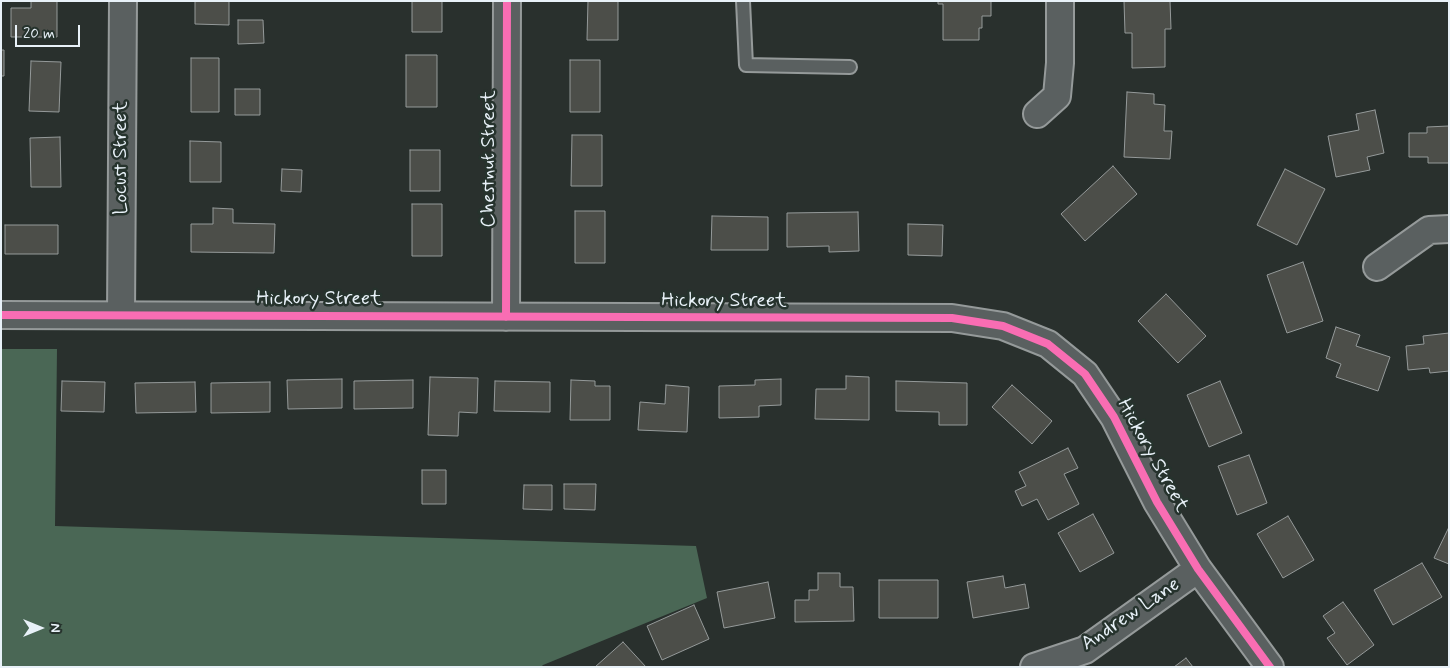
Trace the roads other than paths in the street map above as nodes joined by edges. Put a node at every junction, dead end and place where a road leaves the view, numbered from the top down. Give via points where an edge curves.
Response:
1 (123, 1) edge
2 (507, 1) edge
3 (743, 1) edge
4 (1060, 1) edge
5 (850, 67) dead end
6 (1037, 114) dead end
7 (1449, 229) edge
8 (1377, 268) dead end
9 (1, 315) edge
10 (121, 315) junction
11 (506, 317) junction
12 (1198, 569) junction
13 (1034, 667) edge
14 (1270, 667) edge

1 - 10 street, Locust Street
2 - 11 street, Chestnut Street
3 - 5 lane via 746,66
4 - 6 street via 1057,96
7 - 8 street via 1429,230
9 - 10 street, Hickory Street
10 - 11 street, Hickory Street
11 - 12 street, Hickory Street via 952,318 1003,326 1048,344 1084,374 1114,417 1157,502
12 - 13 street, Andrew Lane via 1084,650
12 - 14 street, Hickory Street

